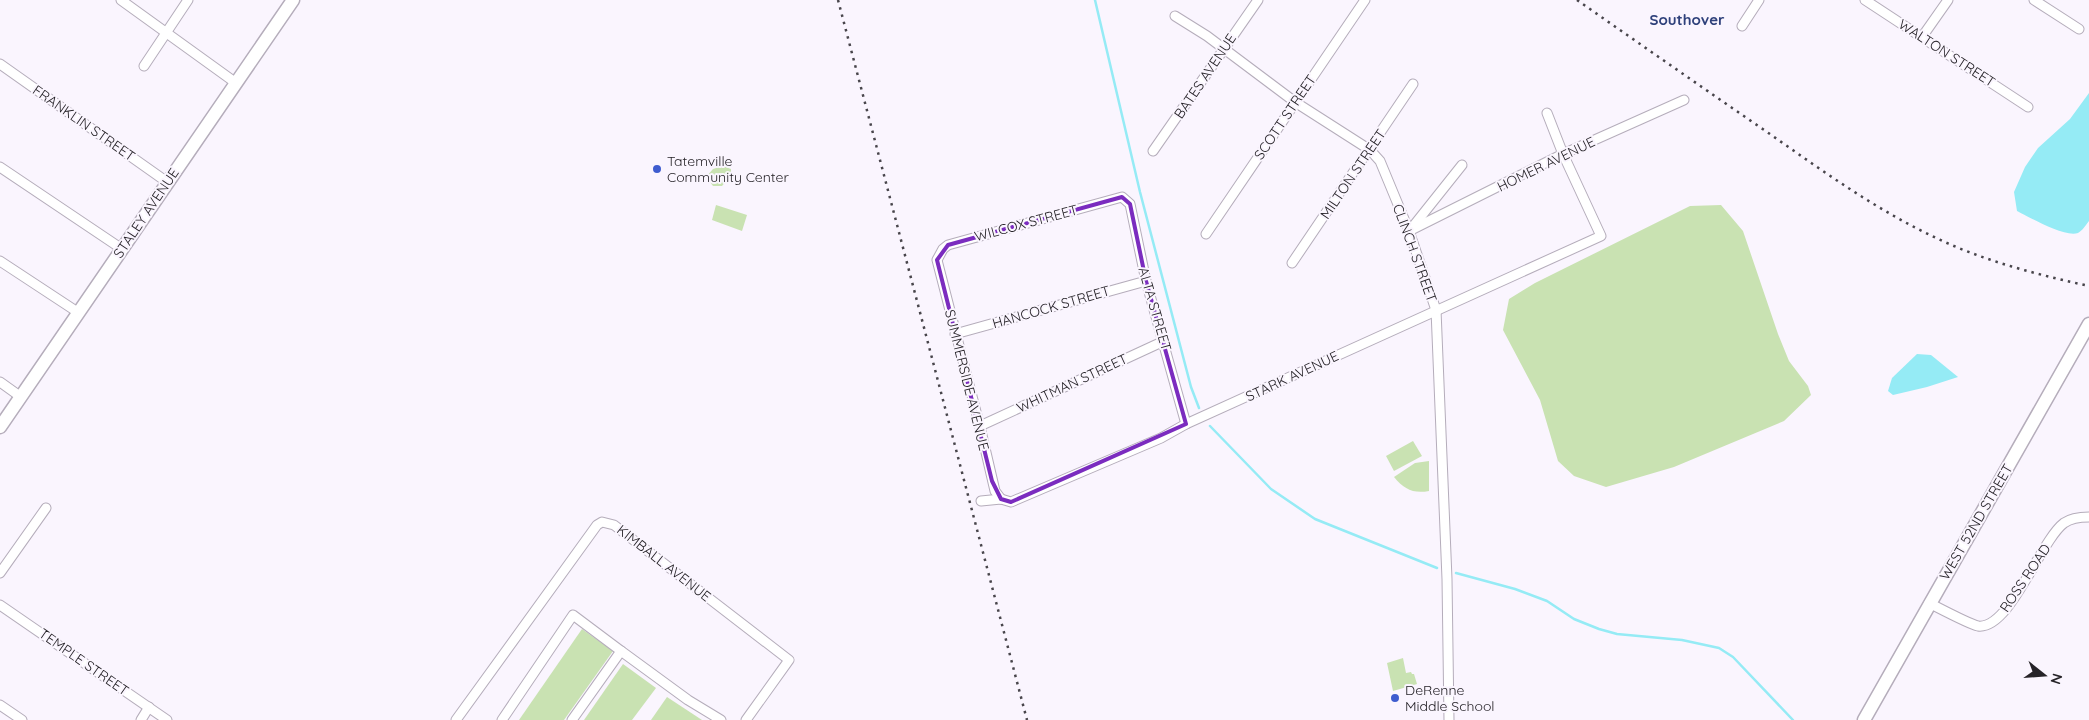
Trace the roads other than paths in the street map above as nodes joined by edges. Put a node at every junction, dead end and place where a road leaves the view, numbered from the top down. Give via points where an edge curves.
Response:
1 (121, 0) edge
2 (188, 0) edge
3 (293, 0) edge
4 (1258, 0) edge
5 (1365, 0) edge
6 (1760, 0) edge
7 (1865, 0) edge
8 (1948, 0) edge
9 (2034, 0) edge
10 (1175, 16) dead end
11 (1742, 26) dead end
12 (2079, 29) dead end
13 (166, 32) junction
14 (1922, 37) junction
15 (1224, 49) junction
16 (0, 64) edge
17 (144, 66) dead end
18 (236, 83) junction
19 (1414, 84) dead end
20 (1684, 100) dead end
21 (1295, 102) junction
22 (2028, 107) dead end
23 (1547, 113) dead end
24 (1370, 150) junction
25 (1153, 151) dead end
26 (1563, 154) junction
27 (1462, 165) dead end
28 (0, 167) edge
29 (167, 182) junction
30 (1122, 197) joint
31 (1409, 231) junction
32 (1206, 234) dead end
33 (122, 249) junction
34 (937, 260) joint
35 (0, 261) edge
36 (1292, 263) dead end
37 (1146, 281) junction
38 (1436, 310) junction
39 (79, 313) junction
40 (2089, 324) edge
41 (955, 334) junction
42 (1164, 341) junction
43 (0, 382) edge
44 (21, 397) junction
45 (1186, 424) junction
46 (980, 426) junction
47 (0, 427) edge
48 (1001, 499) junction
49 (981, 501) dead end
50 (46, 508) dead end
51 (2089, 517) edge
52 (0, 573) edge
53 (1929, 603) junction
54 (0, 604) edge
55 (621, 651) junction
56 (0, 705) edge
57 (149, 708) junction
58 (22, 720) edge
59 (141, 720) edge
60 (168, 720) edge
61 (456, 720) edge
62 (502, 720) edge
63 (572, 720) edge
64 (721, 720) edge
65 (746, 720) edge
66 (1449, 720) edge
67 (1864, 720) edge

1 - 13 street
2 - 13 street
3 - 18 street, STALEY AVENUE
4 - 15 street, BATES AVENUE
5 - 21 street, SCOTT STREET
6 - 11 street
7 - 14 street, WALTON STREET
8 - 14 street
9 - 12 street
10 - 15 street, CLINCH STREET
13 - 17 street
13 - 18 street
14 - 22 street, WALTON STREET
15 - 21 street, CLINCH STREET
15 - 25 street, BATES AVENUE
16 - 29 street, FRANKLIN STREET
18 - 29 street, STALEY AVENUE
19 - 24 street, MILTON STREET
20 - 26 street, HOMER AVENUE
21 - 24 street, CLINCH STREET
21 - 32 street, SCOTT STREET
23 - 26 street
24 - 31 street, CLINCH STREET via 1380,162
24 - 36 street, MILTON STREET
26 - 31 street, HOMER AVENUE
26 - 38 street, STARK AVENUE via 1601,236
27 - 31 street
28 - 33 street
29 - 33 street, STALEY AVENUE
30 - 34 street, WILCOX STREET via 948,244
30 - 37 street, ALTA STREET via 1130,204
31 - 38 street, CLINCH STREET
33 - 39 street, STALEY AVENUE
34 - 41 street, SUMMERSIDE AVENUE
35 - 39 street
37 - 41 street, HANCOCK STREET
37 - 42 street, ALTA STREET
38 - 45 street, STARK AVENUE
38 - 66 street, CLINCH STREET
39 - 44 street, STALEY AVENUE
40 - 53 street, WEST 52ND STREET
41 - 46 street, SUMMERSIDE AVENUE
42 - 45 street, ALTA STREET
42 - 46 street, WHITMAN STREET
43 - 44 street
44 - 47 street, STALEY AVENUE
45 - 48 street, STARK AVENUE via 1161,438 1011,502
46 - 48 street, SUMMERSIDE AVENUE via 995,491
48 - 49 street, STARK AVENUE
50 - 52 street
51 - 53 street, ROSS ROAD via 2078,517 2063,524 2007,610 1990,624 1978,626
53 - 67 street, WEST 52ND STREET
54 - 57 street, TEMPLE STREET
55 - 62 street via 574,615
55 - 63 street
55 - 64 street
56 - 58 street
57 - 59 street
57 - 60 street, TEMPLE STREET
61 - 65 street, KIMBALL AVENUE via 602,522 614,525 789,660

